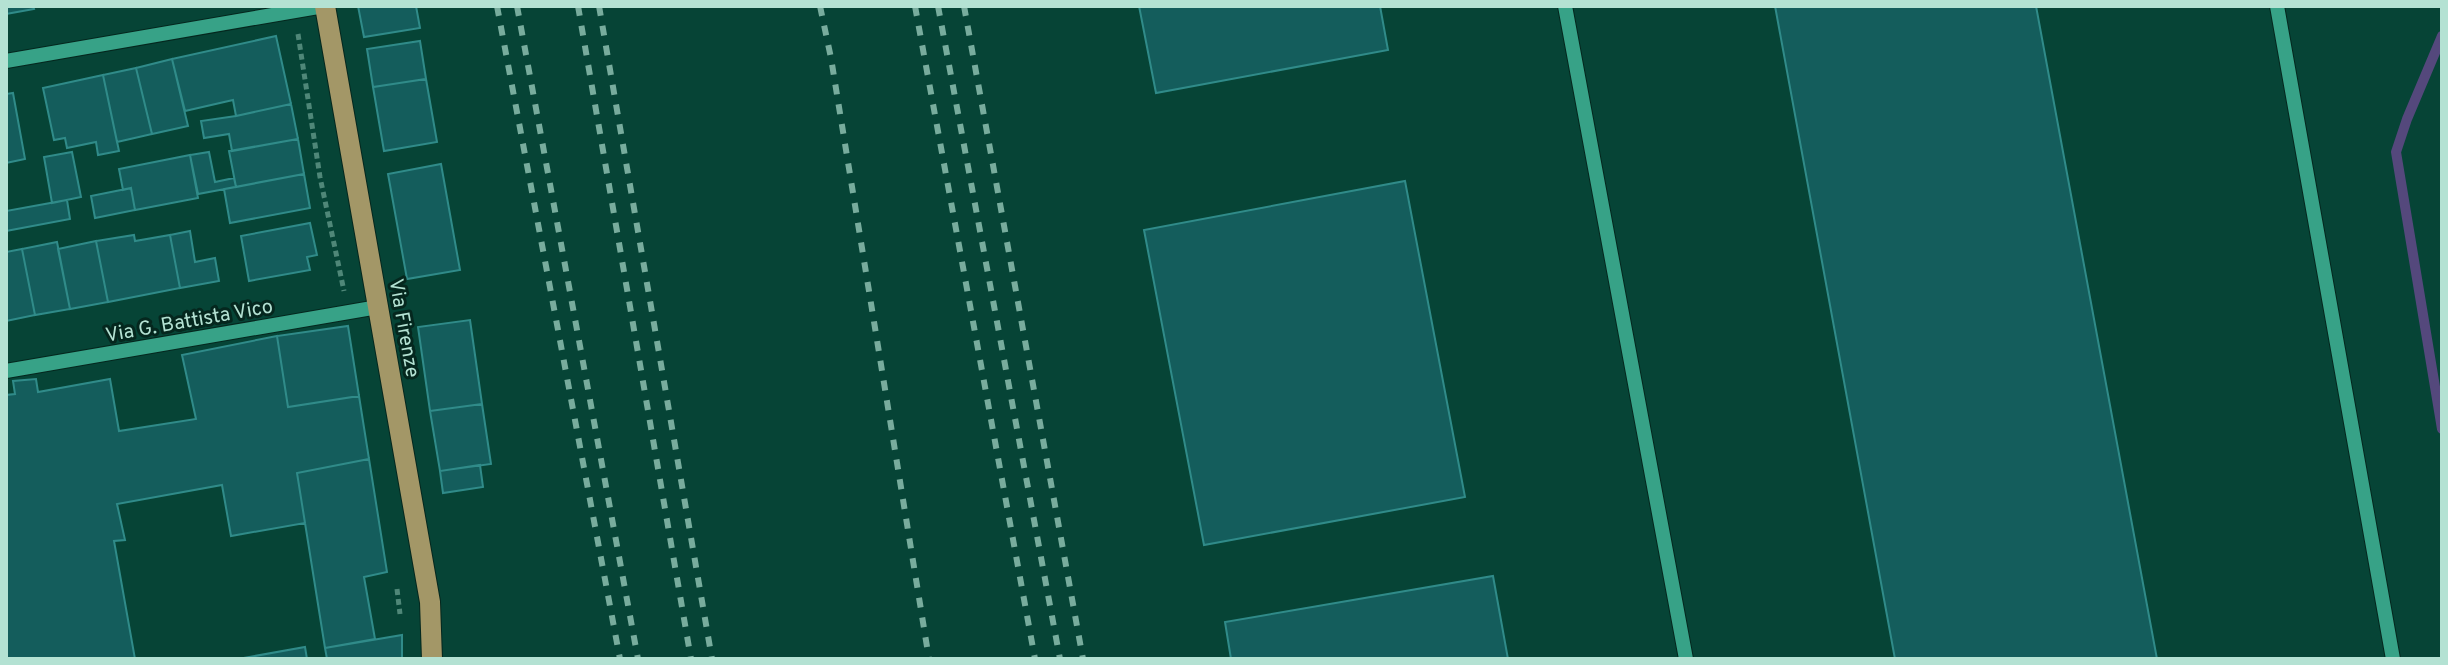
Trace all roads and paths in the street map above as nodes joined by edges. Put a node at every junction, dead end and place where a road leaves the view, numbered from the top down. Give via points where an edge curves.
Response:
1 (324, 6) edge
2 (1565, 6) edge
3 (2277, 6) edge
4 (294, 11) junction
5 (6, 61) edge
6 (378, 307) junction
7 (348, 312) junction
8 (6, 371) edge
9 (432, 659) edge
10 (1686, 659) edge
11 (2393, 659) edge

1 - 4 street
1 - 6 main road, Via Firenze
2 - 10 street
3 - 11 street
4 - 5 street
4 - 7 path
6 - 7 street, Via G. Battista Vico
6 - 9 main road, Via Firenze via 430,602
7 - 8 street, Via G. Battista Vico

